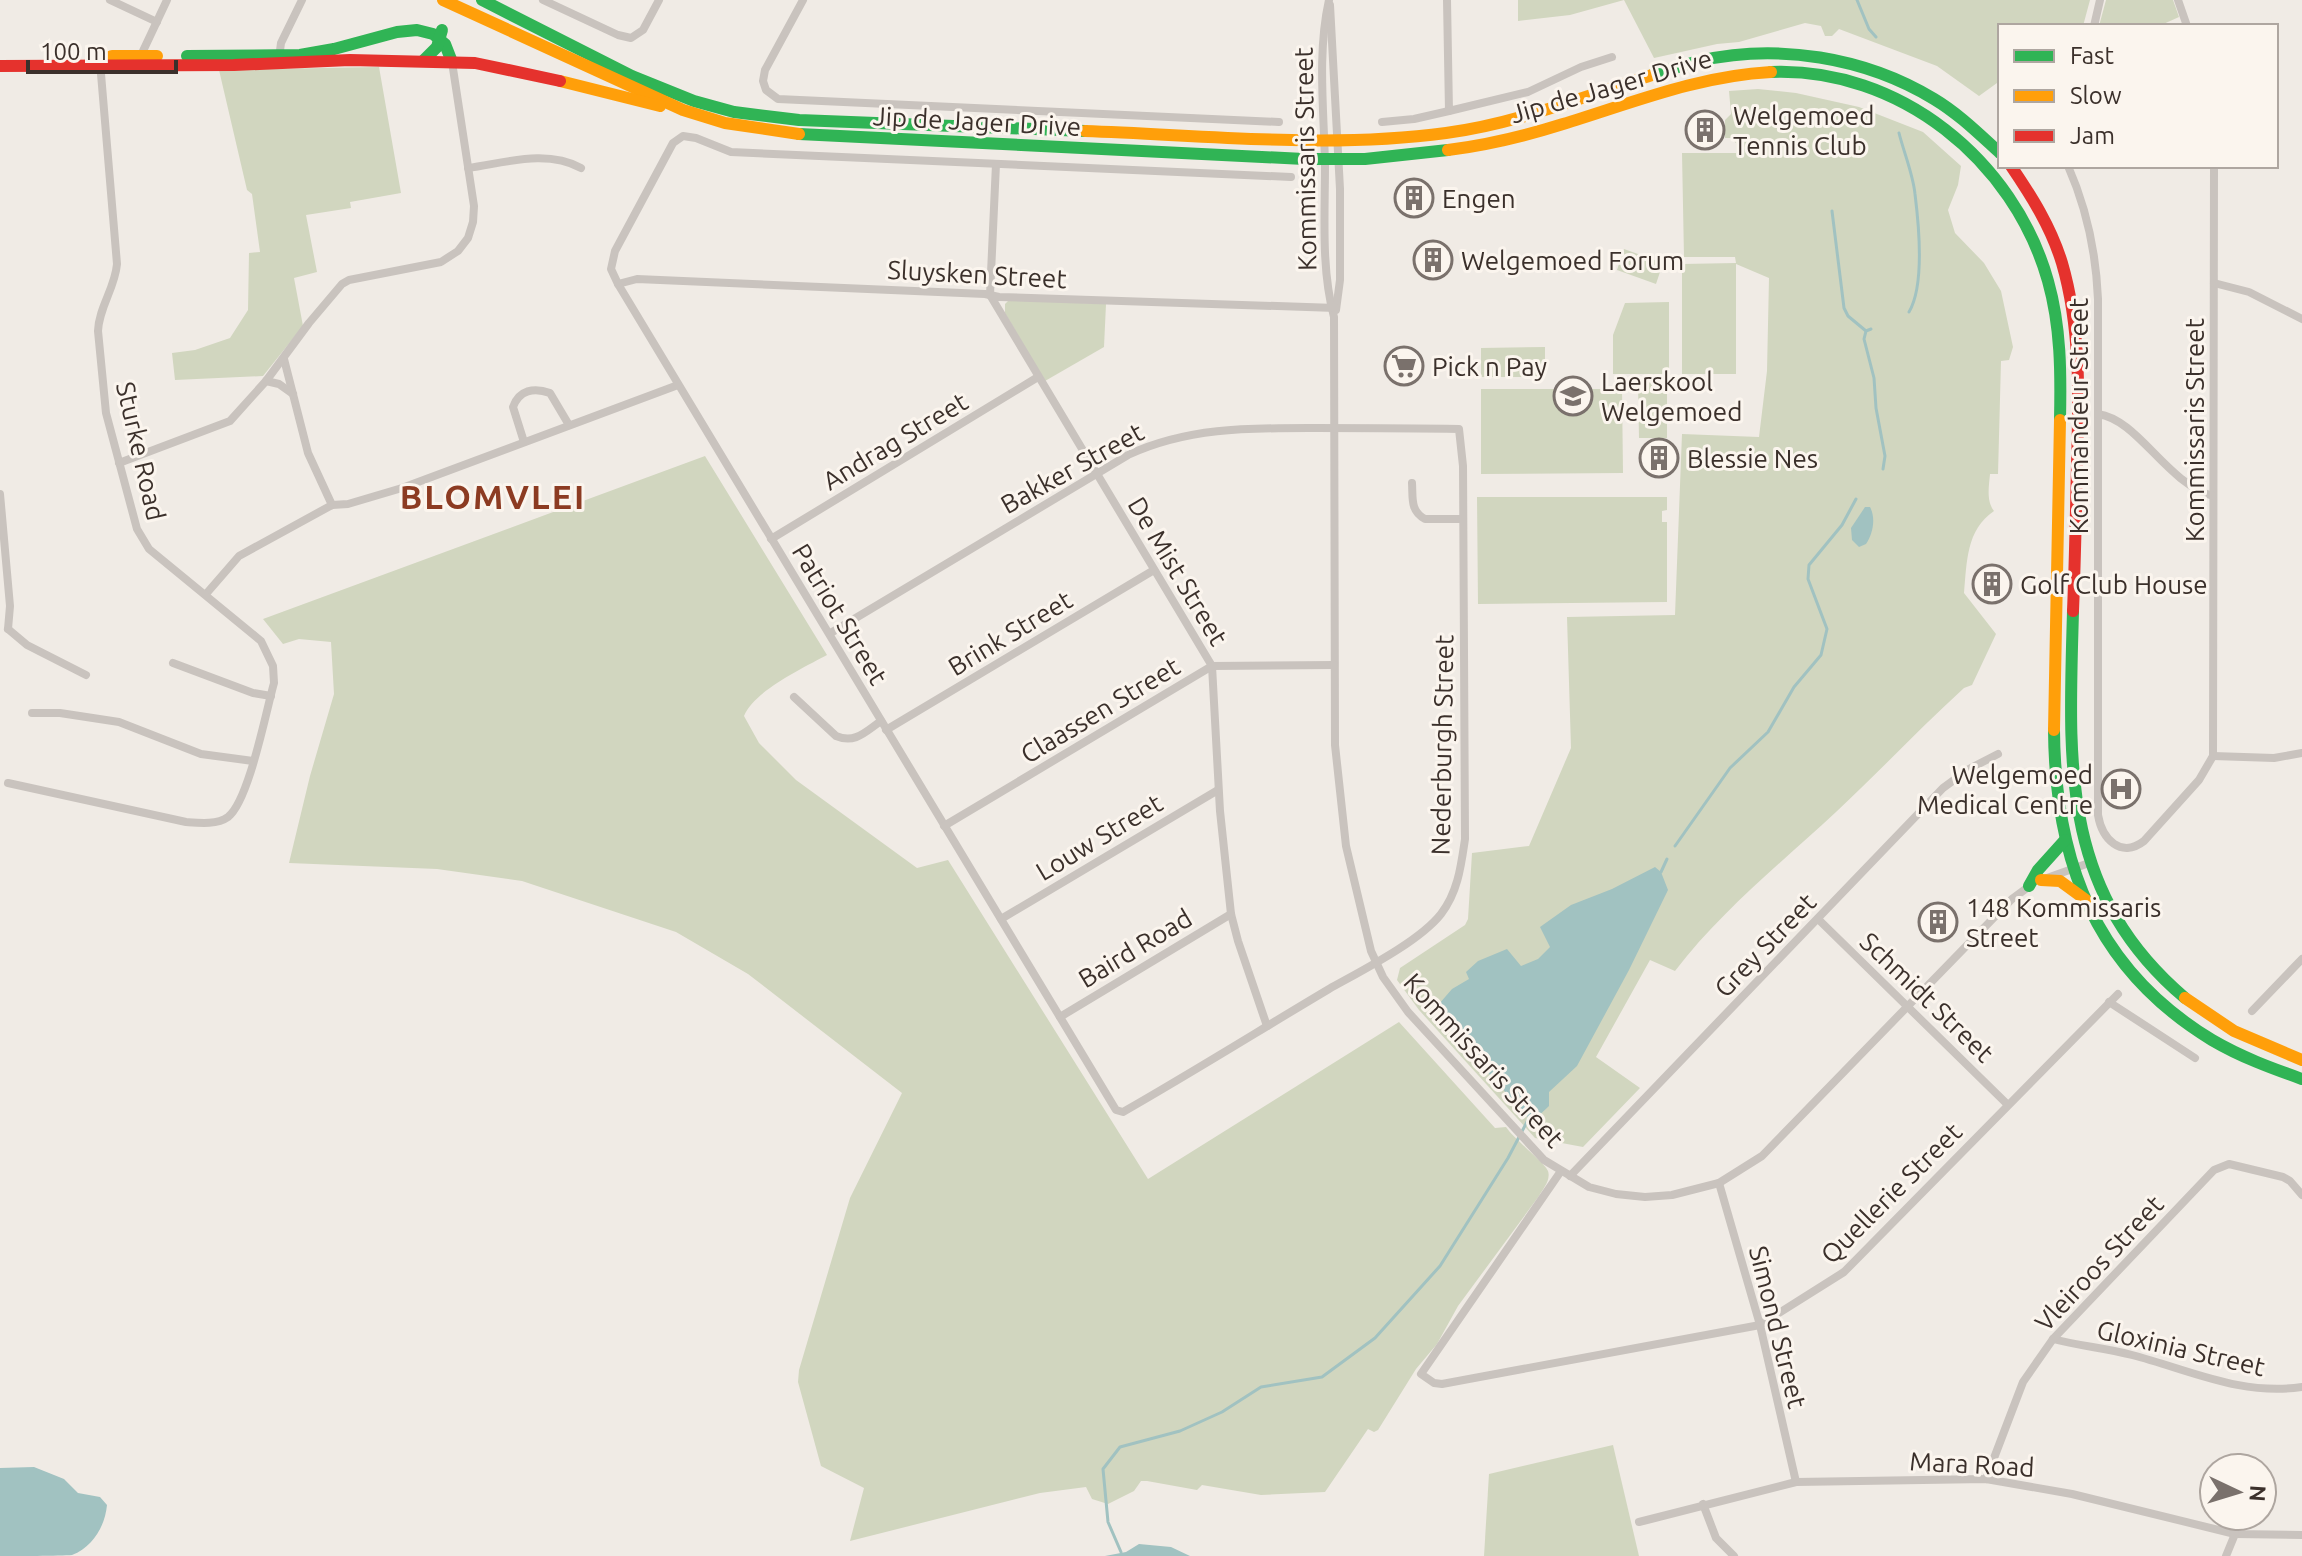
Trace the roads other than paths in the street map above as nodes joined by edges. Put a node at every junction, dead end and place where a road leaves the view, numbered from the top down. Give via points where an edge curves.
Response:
1 (110, 0) edge
2 (167, 0) edge
3 (302, 0) edge
4 (443, 0) edge
5 (482, 0) edge
6 (543, 0) edge
7 (659, 0) edge
8 (803, 0) edge
9 (1329, 0) edge
10 (1447, 0) edge
11 (2100, 0) edge
12 (2178, 0) edge
13 (418, 17) dead end
14 (398, 18) dead end
15 (157, 22) junction
16 (2094, 24) edge
17 (2186, 24) edge
18 (442, 30) junction
19 (1612, 57) dead end
20 (279, 58) junction
21 (143, 60) junction
22 (423, 61) junction
23 (452, 62) junction
24 (99, 63) junction
25 (0, 66) edge
26 (1681, 85) junction
27 (1558, 105) junction
28 (683, 110) junction
29 (1449, 111) junction
30 (1279, 122) dead end
31 (1382, 122) dead end
32 (1324, 139) junction
33 (1338, 139) junction
34 (1998, 153) edge
35 (1998, 157) edge
36 (1325, 159) junction
37 (1339, 160) junction
38 (996, 164) junction
39 (1988, 167) junction
40 (468, 168) junction
41 (581, 168) dead end
42 (2012, 168) edge
43 (2069, 168) edge
44 (2214, 168) edge
45 (1291, 177) dead end
46 (2214, 283) junction
47 (618, 284) junction
48 (990, 295) junction
49 (1334, 311) junction
50 (2302, 319) edge
51 (284, 359) junction
52 (1038, 377) junction
53 (266, 381) junction
54 (678, 385) junction
55 (294, 394) junction
56 (2098, 414) junction
57 (569, 425) junction
58 (1334, 428) junction
59 (1459, 429) joint
60 (524, 442) junction
61 (119, 463) junction
62 (1097, 474) junction
63 (1412, 483) dead end
64 (0, 494) edge
65 (2213, 496) junction
66 (332, 505) junction
67 (1463, 519) junction
68 (771, 539) junction
69 (1154, 570) junction
70 (206, 594) junction
71 (4, 631) edge
72 (829, 634) junction
73 (173, 663) dead end
74 (1334, 665) junction
75 (1212, 666) junction
76 (86, 675) dead end
77 (271, 696) junction
78 (794, 697) dead end
79 (32, 713) dead end
80 (881, 721) junction
81 (886, 730) junction
82 (2302, 753) edge
83 (1998, 754) dead end
84 (2213, 756) junction
85 (253, 761) junction
86 (8, 783) dead end
87 (1218, 790) junction
88 (944, 826) junction
89 (2065, 840) junction
90 (2089, 863) junction
91 (2073, 868) junction
92 (2035, 883) junction
93 (2086, 900) junction
94 (1231, 914) junction
95 (1001, 919) junction
96 (1818, 919) junction
97 (2302, 959) edge
98 (1375, 962) junction
99 (2118, 994) dead end
100 (2109, 1002) junction
101 (1908, 1006) junction
102 (2252, 1011) dead end
103 (1060, 1017) junction
104 (1267, 1026) junction
105 (2195, 1058) dead end
106 (2302, 1060) edge
107 (2302, 1079) edge
108 (2007, 1104) junction
109 (1116, 1110) joint
110 (1566, 1174) junction
111 (1719, 1183) junction
112 (2302, 1195) edge
113 (1760, 1325) junction
114 (2053, 1339) junction
115 (1421, 1374) joint
116 (2302, 1387) edge
117 (1986, 1479) junction
118 (1796, 1482) junction
119 (1703, 1504) junction
120 (1639, 1522) dead end
121 (2235, 1534) junction
122 (2302, 1535) edge
123 (1734, 1556) edge
124 (2226, 1556) edge

1 - 15 street
2 - 15 street
3 - 20 street
4 - 28 main road, Jip de Jager Drive
5 - 32 main road, Jip de Jager Drive via 658,85 751,115
6 - 7 street via 624,38 641,33
8 - 30 street via 765,70 764,85 784,100
9 - 32 street, Kommissaris Street via 1323,26
9 - 33 street, Kommissaris Street
10 - 29 street
11 - 16 street
12 - 17 street
13 - 18 main road
14 - 20 main road via 328,50
15 - 21 street
18 - 22 main road via 437,47
18 - 23 main road
19 - 29 street via 1528,92
20 - 21 main road
20 - 22 main road
21 - 24 main road via 112,56
22 - 23 main road
23 - 28 main road via 500,66
23 - 40 street
24 - 25 main road
24 - 61 street, Sturke Road via 117,264 98,331 106,413
26 - 27 main road via 1664,78 1591,101
26 - 37 main road, Jip de Jager Drive via 1503,140 1434,153
26 - 39 main road, Jip de Jager Drive via 1765,71 1853,82 1931,118
27 - 33 main road, Jip de Jager Drive via 1448,133
27 - 34 main road, Jip de Jager Drive via 1699,61 1773,52 1818,56 1896,78 1934,98
28 - 36 main road, Jip de Jager Drive via 787,133
29 - 31 street
32 - 33 main road, Jip de Jager Drive
32 - 36 street, Kommissaris Street
33 - 37 street, Kommissaris Street
35 - 39 street
36 - 37 main road, Jip de Jager Drive
36 - 49 street, Kommissaris Street via 1327,280
37 - 49 street, Kommissaris Street via 1340,280
38 - 45 street
38 - 47 street via 731,152 683,136 673,143 613,256 611,269
38 - 48 street
39 - 89 main road, Jip de Jager Drive via 2038,246 2060,339 2054,725
40 - 41 street via 545,157
40 - 51 street via 473,222 458,251 436,264 342,284
42 - 90 main road via 2057,244 2075,316 2079,379 2072,766
43 - 56 street, Kommandeur Street via 2097,268
44 - 46 street, Kommissaris Street
46 - 50 street via 2249,292
46 - 65 street, Kommissaris Street
47 - 48 street, Sluysken Street via 637,279
47 - 54 street, Patriot Street
48 - 49 street, Sluysken Street
48 - 52 street, De Mist Street
49 - 58 street, Kommissaris Street
51 - 53 street
51 - 55 street
52 - 62 street, De Mist Street
52 - 68 street, Andrag Street
53 - 55 street
53 - 61 street via 230,421
54 - 57 street
54 - 68 street, Patriot Street
55 - 66 street via 308,453
56 - 65 street via 2119,421 2183,482
56 - 84 street, Kommandeur Street via 2097,803 2104,835 2126,848 2144,841 2199,780
57 - 60 street
57 - 60 street via 550,393 526,392 513,407
58 - 59 street, Bakker Street
58 - 62 street, Bakker Street via 1253,428 1185,436 1150,445
58 - 74 street, Kommissaris Street
59 - 67 street, Nederburgh Street
60 - 66 street via 402,488
61 - 70 street, Sturke Road via 141,539
62 - 69 street, De Mist Street
62 - 72 street, Bakker Street
63 - 67 street via 1413,507 1420,516
64 - 71 street via 10,606
65 - 84 street, Kommissaris Street
66 - 70 street via 239,556
67 - 98 street, Nederburgh Street via 1461,871 1433,923
68 - 72 street, Patriot Street
69 - 75 street, De Mist Street
69 - 81 street, Brink Street
70 - 77 street, Sturke Road via 261,641 274,675
71 - 76 street
72 - 80 street, Patriot Street
73 - 77 street
74 - 75 street, Claassen Street
74 - 98 street, Kommissaris Street via 1335,745 1346,846
75 - 87 street, De Mist Street
75 - 88 street, Claassen Street
77 - 85 street
78 - 80 street via 844,739 856,738
79 - 85 street via 119,722 201,754
80 - 81 street, Patriot Street
81 - 88 street, Patriot Street
82 - 84 street via 2274,758
83 - 96 street, Grey Street via 1943,788
85 - 86 street via 234,811 223,820 201,823
87 - 94 street, De Mist Street
87 - 95 street, Louw Street
88 - 95 street, Patriot Street
89 - 91 main road, Jip de Jager Drive
89 - 92 main road via 2038,870
90 - 91 street, Kommissaris Street
90 - 106 main road via 2128,938 2178,992 2227,1028
91 - 92 street, Kommissaris Street
91 - 93 main road, Jip de Jager Drive
92 - 93 main road via 2060,881
92 - 101 street, Kommissaris Street via 2012,899
93 - 107 main road, Jip de Jager Drive via 2128,970 2172,1013 2216,1044
94 - 103 street, Baird Road
94 - 104 street, De Mist Street
95 - 103 street, Patriot Street
96 - 101 street, Schmidt Street
96 - 110 street, Grey Street
97 - 102 street
98 - 104 street, Nederburgh Street
98 - 110 street, Kommissaris Street via 1408,1012 1544,1160
99 - 100 street, Quellerie Street
100 - 105 street
100 - 108 street, Quellerie Street
101 - 108 street, Schmidt Street
101 - 111 street, Kommissaris Street via 1775,1144
103 - 109 street, Patriot Street
104 - 109 street, Nederburgh Street via 1123,1112
108 - 113 street, Quellerie Street via 1844,1272
110 - 111 street, Kommissaris Street via 1589,1187 1645,1197
110 - 115 street, Grey Street
111 - 113 street, Simond Street
112 - 114 street, Vleiroos Street via 2283,1177 2221,1166
113 - 115 street, Quellerie Street via 1442,1384
113 - 118 street, Simond Street
114 - 116 street, Gloxinia Street via 2130,1354 2236,1386
114 - 117 street, Vleiroos Street via 2023,1382
117 - 118 street, Mara Road
117 - 121 street, Mara Road
118 - 119 street, Mara Road
119 - 120 street, Mara Road
119 - 123 street via 1716,1538
121 - 122 street, Mara Road
121 - 124 street

